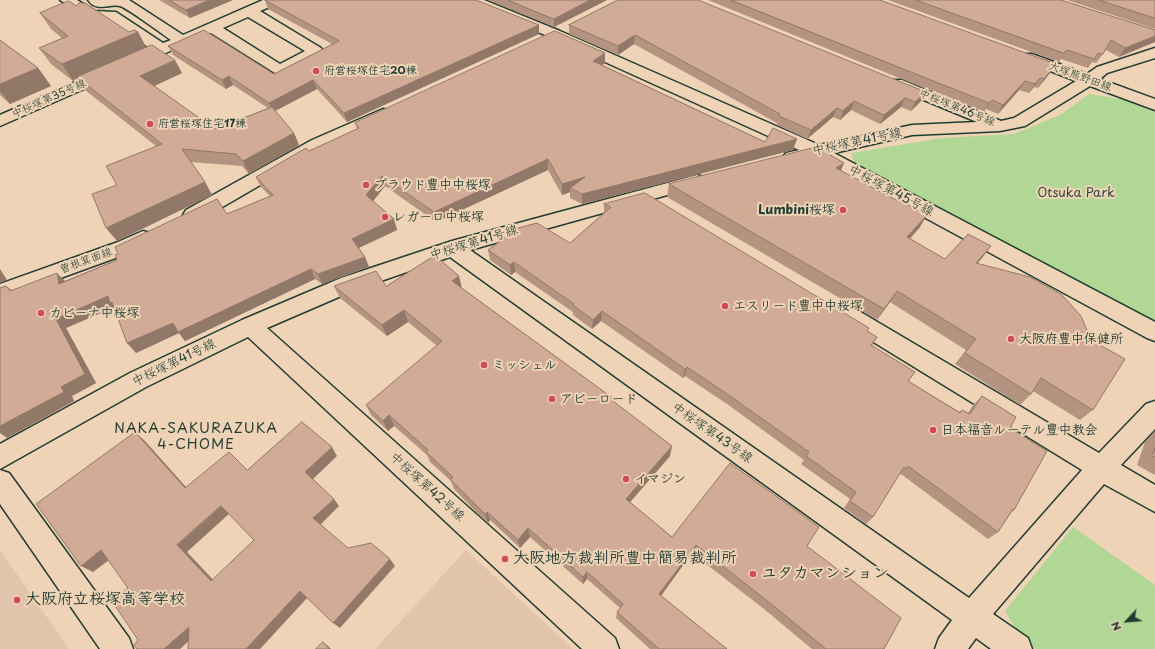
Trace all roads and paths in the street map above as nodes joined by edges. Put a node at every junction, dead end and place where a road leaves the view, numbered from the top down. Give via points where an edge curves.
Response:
1 (67, 0) edge
2 (95, 0) edge
3 (274, 0) edge
4 (472, 0) edge
5 (245, 6) edge
6 (197, 19) edge
7 (575, 24) edge
8 (182, 25) dead end
9 (212, 27) junction
10 (168, 32) junction
11 (555, 34) junction
12 (181, 40) junction
13 (534, 44) edge
14 (162, 49) junction
15 (1155, 52) edge
16 (1016, 53) edge
17 (883, 78) edge
18 (1089, 80) junction
19 (1155, 105) edge
20 (398, 108) edge
21 (0, 121) edge
22 (1000, 126) junction
23 (816, 151) junction
24 (770, 162) edge
25 (716, 176) edge
26 (646, 194) junction
27 (673, 210) edge
28 (452, 248) junction
29 (0, 292) edge
30 (829, 304) edge
31 (250, 326) junction
32 (1155, 332) edge
33 (1155, 412) edge
34 (0, 457) edge
35 (1101, 468) junction
36 (0, 482) edge
37 (1155, 499) edge
38 (972, 617) junction
39 (118, 649) edge
40 (604, 649) edge
41 (950, 649) edge
42 (1017, 649) edge

1 - 14 street via 92,15 111,15
2 - 10 street via 102,4 123,2
3 - 5 street, 中桜塚第35号線
4 - 11 street, 中桜塚第45号線
5 - 6 street
5 - 9 street, 中桜塚第35号線
5 - 9 street via 316,51 280,70
7 - 11 street
8 - 10 street
9 - 12 street, 中桜塚第35号線
10 - 12 street
11 - 13 street
11 - 23 street, 中桜塚第45号線
12 - 14 street, 中桜塚第35号線
14 - 21 street, 中桜塚第35号線
15 - 18 street, 中桜塚第41号線 via 1102,70
16 - 18 street, 大塚熊野田線
17 - 22 street, 中桜塚第46号線
18 - 19 street, 大塚熊野田線
18 - 22 street, 中桜塚第41号線 via 1019,122
20 - 29 street, 曽根箕面線 via 318,144 204,210 125,247
22 - 23 street, 中桜塚第41号線 via 912,130
23 - 24 street, 中桜塚第41号線
23 - 32 street, 中桜塚第45号線
25 - 26 street, 中桜塚第41号線
26 - 27 street
26 - 28 street, 中桜塚第41号線
28 - 31 street, 中桜塚第41号線 via 348,284
28 - 38 street, 中桜塚第43号線
30 - 35 street
31 - 34 street, 中桜塚第41号線 via 138,380
31 - 40 street, 中桜塚第42号線
33 - 35 street
35 - 37 street
35 - 38 street
36 - 39 street
38 - 41 street
38 - 42 street, 中桜塚第43号線

